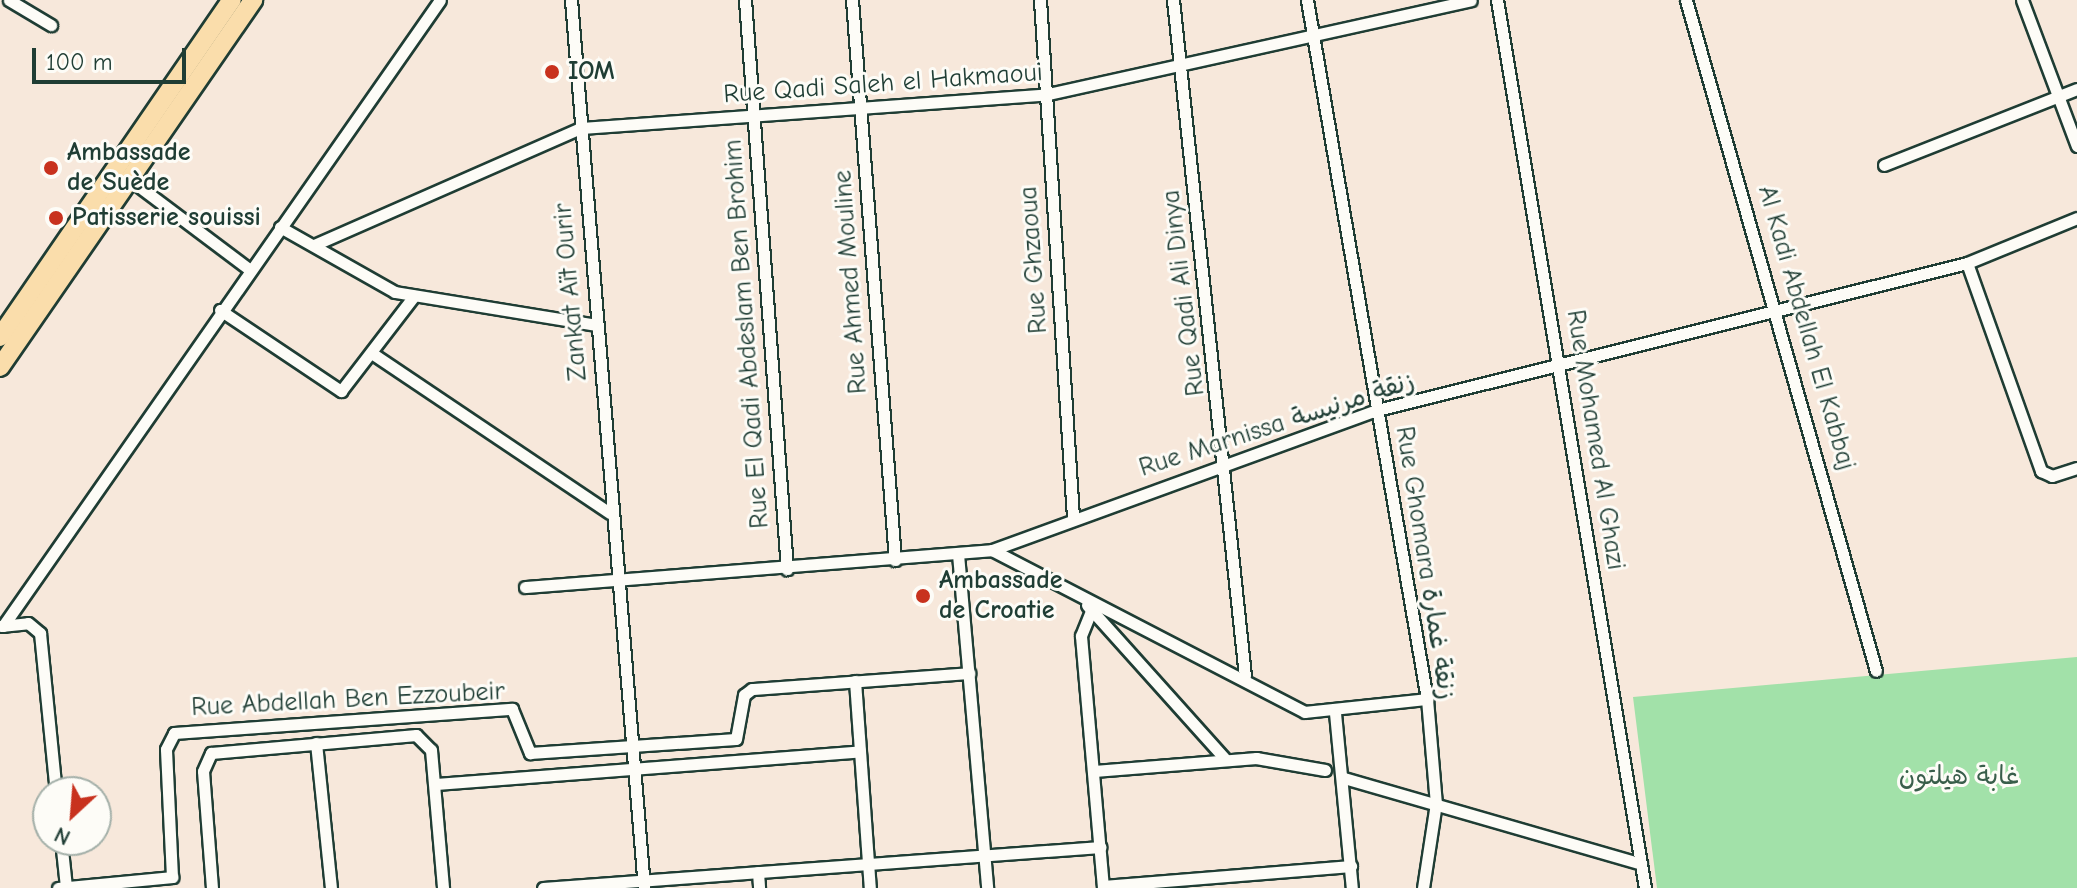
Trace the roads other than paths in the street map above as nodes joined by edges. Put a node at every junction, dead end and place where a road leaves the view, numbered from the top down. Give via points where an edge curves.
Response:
1 (9, 0) edge
2 (232, 0) edge
3 (253, 0) edge
4 (440, 0) edge
5 (571, 0) edge
6 (745, 0) edge
7 (852, 0) edge
8 (1040, 0) edge
9 (1173, 0) edge
10 (1307, 0) edge
11 (1471, 0) edge
12 (1497, 0) edge
13 (1686, 0) edge
14 (2022, 0) edge
15 (51, 25) dead end
16 (1314, 38) junction
17 (1182, 65) junction
18 (2077, 89) edge
19 (1044, 95) junction
20 (2060, 96) junction
21 (860, 108) junction
22 (751, 115) junction
23 (580, 128) junction
24 (2077, 146) edge
25 (1884, 165) dead end
26 (129, 179) junction
27 (2077, 218) edge
28 (280, 227) junction
29 (314, 245) junction
30 (1967, 263) junction
31 (249, 269) junction
32 (414, 296) junction
33 (220, 310) junction
34 (1780, 313) junction
35 (597, 325) junction
36 (0, 337) edge
37 (373, 354) junction
38 (0, 367) edge
39 (1561, 367) junction
40 (1377, 410) junction
41 (1226, 464) junction
42 (2077, 468) edge
43 (610, 513) junction
44 (1073, 517) junction
45 (992, 550) junction
46 (958, 554) junction
47 (895, 560) junction
48 (787, 569) junction
49 (615, 581) junction
50 (525, 587) dead end
51 (1084, 597) junction
52 (1091, 611) junction
53 (2, 626) edge
54 (1876, 671) dead end
55 (969, 673) junction
56 (1245, 676) junction
57 (855, 681) junction
58 (1427, 699) junction
59 (1335, 713) junction
60 (316, 743) junction
61 (633, 745) junction
62 (860, 751) junction
63 (1225, 759) junction
64 (636, 769) junction
65 (1325, 770) dead end
66 (1094, 771) junction
67 (54, 776) edge
68 (1344, 778) junction
69 (435, 784) junction
70 (1436, 803) junction
71 (1100, 847) junction
72 (984, 854) junction
73 (63, 856) edge
74 (868, 864) junction
75 (1641, 864) junction
76 (1351, 866) junction
77 (758, 872) junction
78 (644, 884) edge
79 (66, 887) edge
80 (1103, 887) edge
81 (58, 888) edge
82 (212, 888) edge
83 (331, 888) edge
84 (443, 888) edge
85 (543, 888) edge
86 (759, 888) edge
87 (870, 888) edge
88 (987, 888) edge
89 (1352, 888) edge
90 (1423, 888) edge
91 (1645, 888) edge

1 - 15 street
2 - 36 main road
3 - 26 main road
4 - 28 street
5 - 23 street, Zankat Aït Ourir
6 - 22 street, Rue El Qadi Abdeslam Ben Brohim
7 - 21 street, Rue Ahmed Mouline
8 - 19 street, Rue Ghzaoua
9 - 17 street, Rue Qadi Ali Dinya
10 - 16 street, Rue Ghomara زنقة غمارة
11 - 16 street, Rue Qadi Saleh el Hakmaoui
12 - 39 street, Rue Mohamed Al Ghazi
13 - 34 street, Al Kadi Abdellah El Kabbaj
14 - 20 street
16 - 17 street, Rue Qadi Saleh el Hakmaoui
16 - 40 street, Rue Ghomara زنقة غمارة
17 - 19 street, Rue Qadi Saleh el Hakmaoui
17 - 41 street, Rue Qadi Ali Dinya
18 - 20 street
19 - 21 street, Rue Qadi Saleh el Hakmaoui
19 - 44 street, Rue Ghzaoua
20 - 24 street
20 - 25 street
21 - 22 street, Rue Qadi Saleh el Hakmaoui
21 - 47 street, Rue Ahmed Mouline
22 - 23 street, Rue Qadi Saleh el Hakmaoui
22 - 48 street, Rue El Qadi Abdeslam Ben Brohim
23 - 29 street, Rue Qadi Saleh el Hakmaoui
23 - 35 street, Zankat Aït Ourir
26 - 31 street
26 - 38 main road
27 - 30 street, Rue Marnissa زنقة مرنيسة
28 - 29 street
28 - 31 street
29 - 32 street
30 - 34 street, Rue Marnissa زنقة مرنيسة
30 - 42 street via 2044,475
31 - 33 street
32 - 35 street
32 - 37 street
33 - 37 street via 334,390 348,388
33 - 53 street
34 - 39 street, Rue Marnissa زنقة مرنيسة
34 - 54 street, Al Kadi Abdellah El Kabbaj
35 - 43 street, Zankat Aït Ourir
37 - 43 street
39 - 40 street, Rue Marnissa زنقة مرنيسة
39 - 75 street, Rue Mohamed Al Ghazi
40 - 41 street, Rue Marnissa زنقة مرنيسة
40 - 58 street, Rue Ghomara زنقة غمارة
41 - 44 street, Rue Marnissa زنقة مرنيسة
41 - 56 street, Rue Qadi Ali Dinya
43 - 49 street, Zankat Aït Ourir
44 - 45 street, Rue Marnissa زنقة مرنيسة
45 - 46 street, Rue Marnissa زنقة مرنيسة
45 - 51 street
46 - 47 street, Rue Marnissa زنقة مرنيسة
46 - 55 street
47 - 48 street, Rue Marnissa زنقة مرنيسة
48 - 49 street, Rue Marnissa زنقة مرنيسة
49 - 50 street, Rue Marnissa زنقة مرنيسة
49 - 61 street, Zankat Aït Ourir
51 - 52 street
51 - 56 street
52 - 63 street
52 - 66 street via 1081,636
53 - 67 street via 28,623 40,633
55 - 57 street, Rue Abdellah Ben Ezzoubeir
55 - 72 street
56 - 59 street via 1305,712
57 - 61 street, Rue Abdellah Ben Ezzoubeir via 747,691 736,739
57 - 62 street
58 - 59 street
58 - 70 street, Rue Ghomara زنقة غمارة
59 - 68 street
60 - 69 street, Rue Abdellah Ben Ezzoubeir via 424,738
60 - 82 street, Rue Abdellah Ben Ezzoubeir via 211,753 204,762
60 - 83 street
61 - 64 street, Zankat Aït Ourir
61 - 79 street, Rue Abdellah Ben Ezzoubeir via 530,753 512,709 174,733 166,749 176,867 166,880
62 - 64 street
62 - 74 street
63 - 65 street via 1277,758
63 - 66 street
64 - 69 street
64 - 78 street, Zankat Aït Ourir
66 - 71 street
68 - 70 street
68 - 76 street
69 - 84 street, Rue Abdellah Ben Ezzoubeir
70 - 75 street
70 - 90 street, Rue Ghomara زنقة غمارة
71 - 72 street
71 - 80 street
72 - 74 street
72 - 88 street
73 - 79 street
74 - 77 street
74 - 87 street
75 - 91 street, Rue Mohamed Al Ghazi
76 - 80 street
76 - 89 street
77 - 78 street
77 - 86 street
78 - 85 street
79 - 81 street

